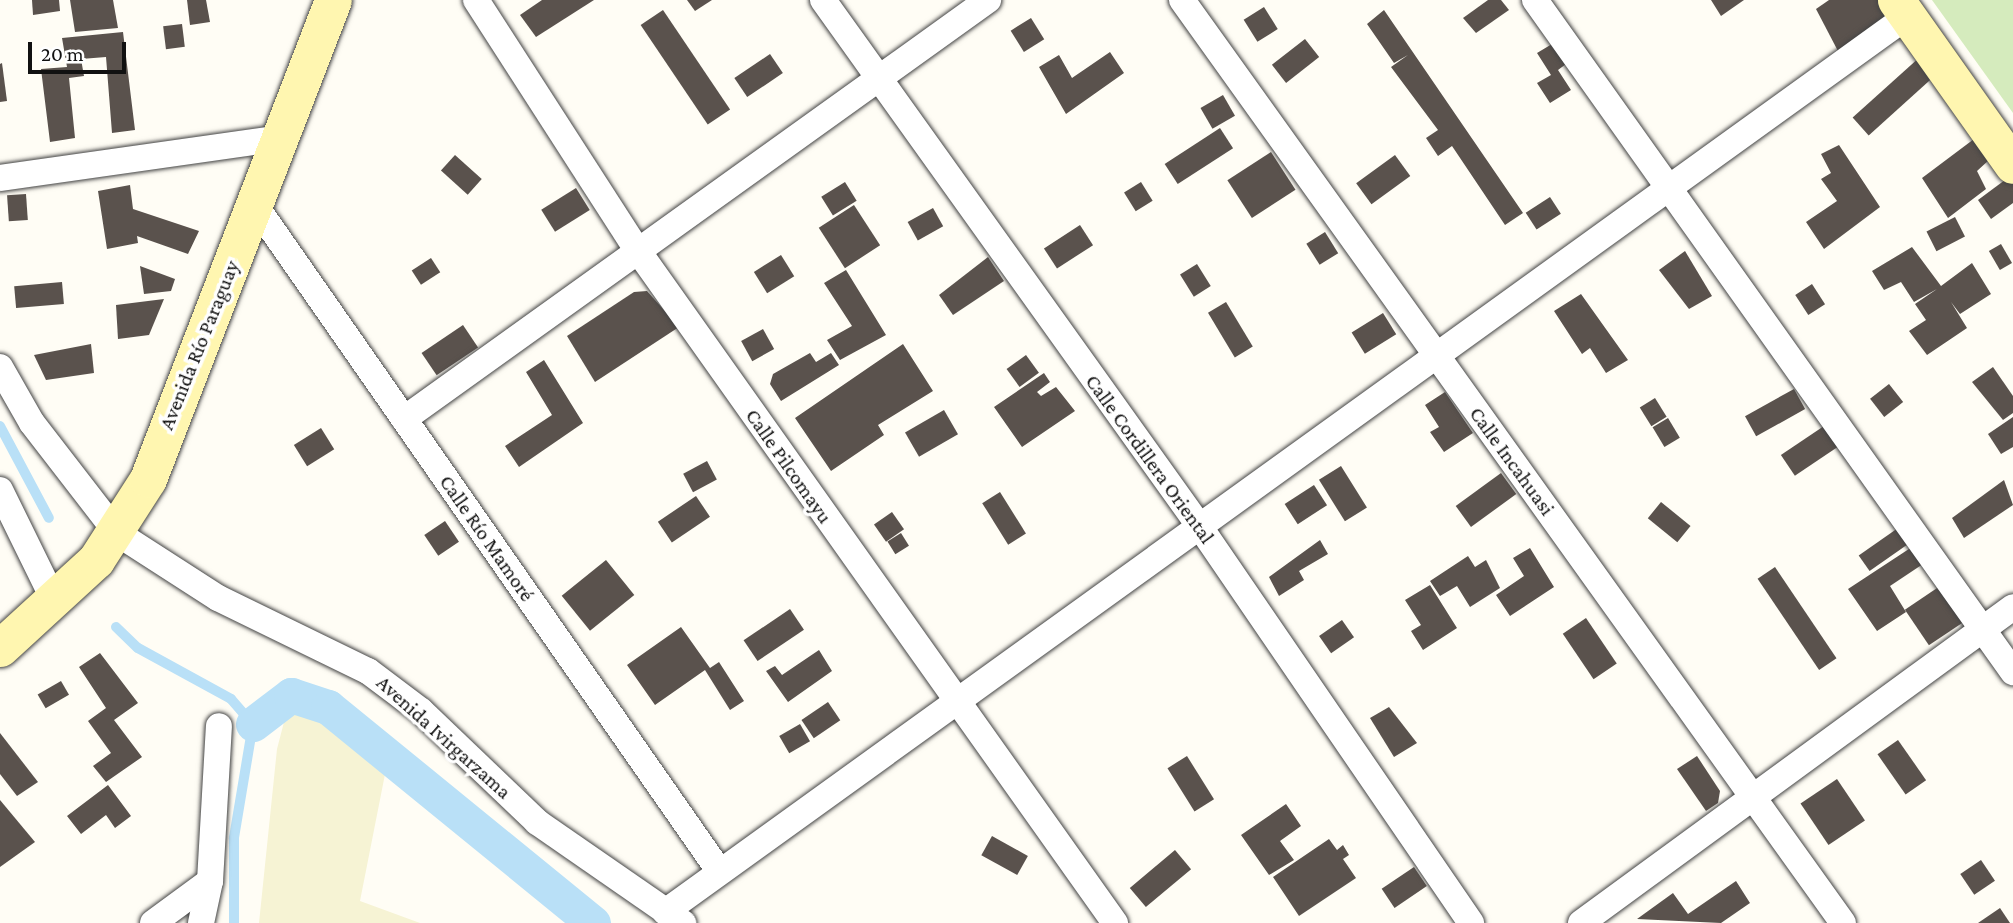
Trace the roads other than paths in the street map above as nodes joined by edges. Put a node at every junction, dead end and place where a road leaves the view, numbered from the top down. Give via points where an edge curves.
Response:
1 (333, 0) edge
2 (477, 0) edge
3 (823, 0) edge
4 (988, 0) edge
5 (1182, 0) edge
6 (1535, 0) edge
7 (1901, 9) edge
8 (878, 81) junction
9 (280, 138) junction
10 (2013, 165) edge
11 (0, 178) edge
12 (1669, 189) junction
13 (255, 205) junction
14 (636, 248) junction
15 (1437, 356) junction
16 (0, 367) edge
17 (404, 419) junction
18 (0, 490) edge
19 (1200, 527) junction
20 (117, 533) junction
21 (53, 598) junction
22 (2013, 607) edge
23 (1983, 629) junction
24 (0, 648) edge
25 (2013, 672) edge
26 (955, 703) junction
27 (219, 726) dead end
28 (1753, 797) junction
29 (720, 872) junction
30 (210, 881) junction
31 (674, 917) edge
32 (153, 923) edge
33 (201, 923) edge
34 (1115, 923) edge
35 (1471, 923) edge
36 (1581, 923) edge
37 (1843, 923) edge

1 - 9 main road, Avenida Río Paraguay
2 - 14 street, Calle Pilcomayu
3 - 8 street, Calle Cordillera Oriental
4 - 8 street
5 - 15 street, Calle Incahuasi
6 - 12 street
7 - 10 main road
7 - 12 street
8 - 14 street
8 - 19 street, Calle Cordillera Oriental
9 - 11 street
9 - 13 main road, Avenida Río Paraguay
12 - 15 street
12 - 23 street
13 - 17 street, Calle Río Mamoré
13 - 20 main road, Avenida Río Paraguay via 148,479
14 - 17 street
14 - 26 street, Calle Pilcomayu
15 - 19 street
15 - 28 street, Calle Incahuasi
16 - 20 street, Avenida Ivirgarzama via 32,423
17 - 29 street, Calle Río Mamoré
18 - 21 street
19 - 26 street
19 - 35 street, Calle Cordillera Oriental
20 - 21 main road, Avenida Río Paraguay
20 - 31 street, Avenida Ivirgarzama via 218,598 368,671 421,711 537,821
21 - 24 main road, Avenida Río Paraguay
22 - 23 street
23 - 25 street
23 - 28 street
26 - 29 street
26 - 34 street, Calle Pilcomayu
27 - 30 street
28 - 36 street
28 - 37 street, Calle Incahuasi
29 - 31 street
30 - 32 street
30 - 33 street

